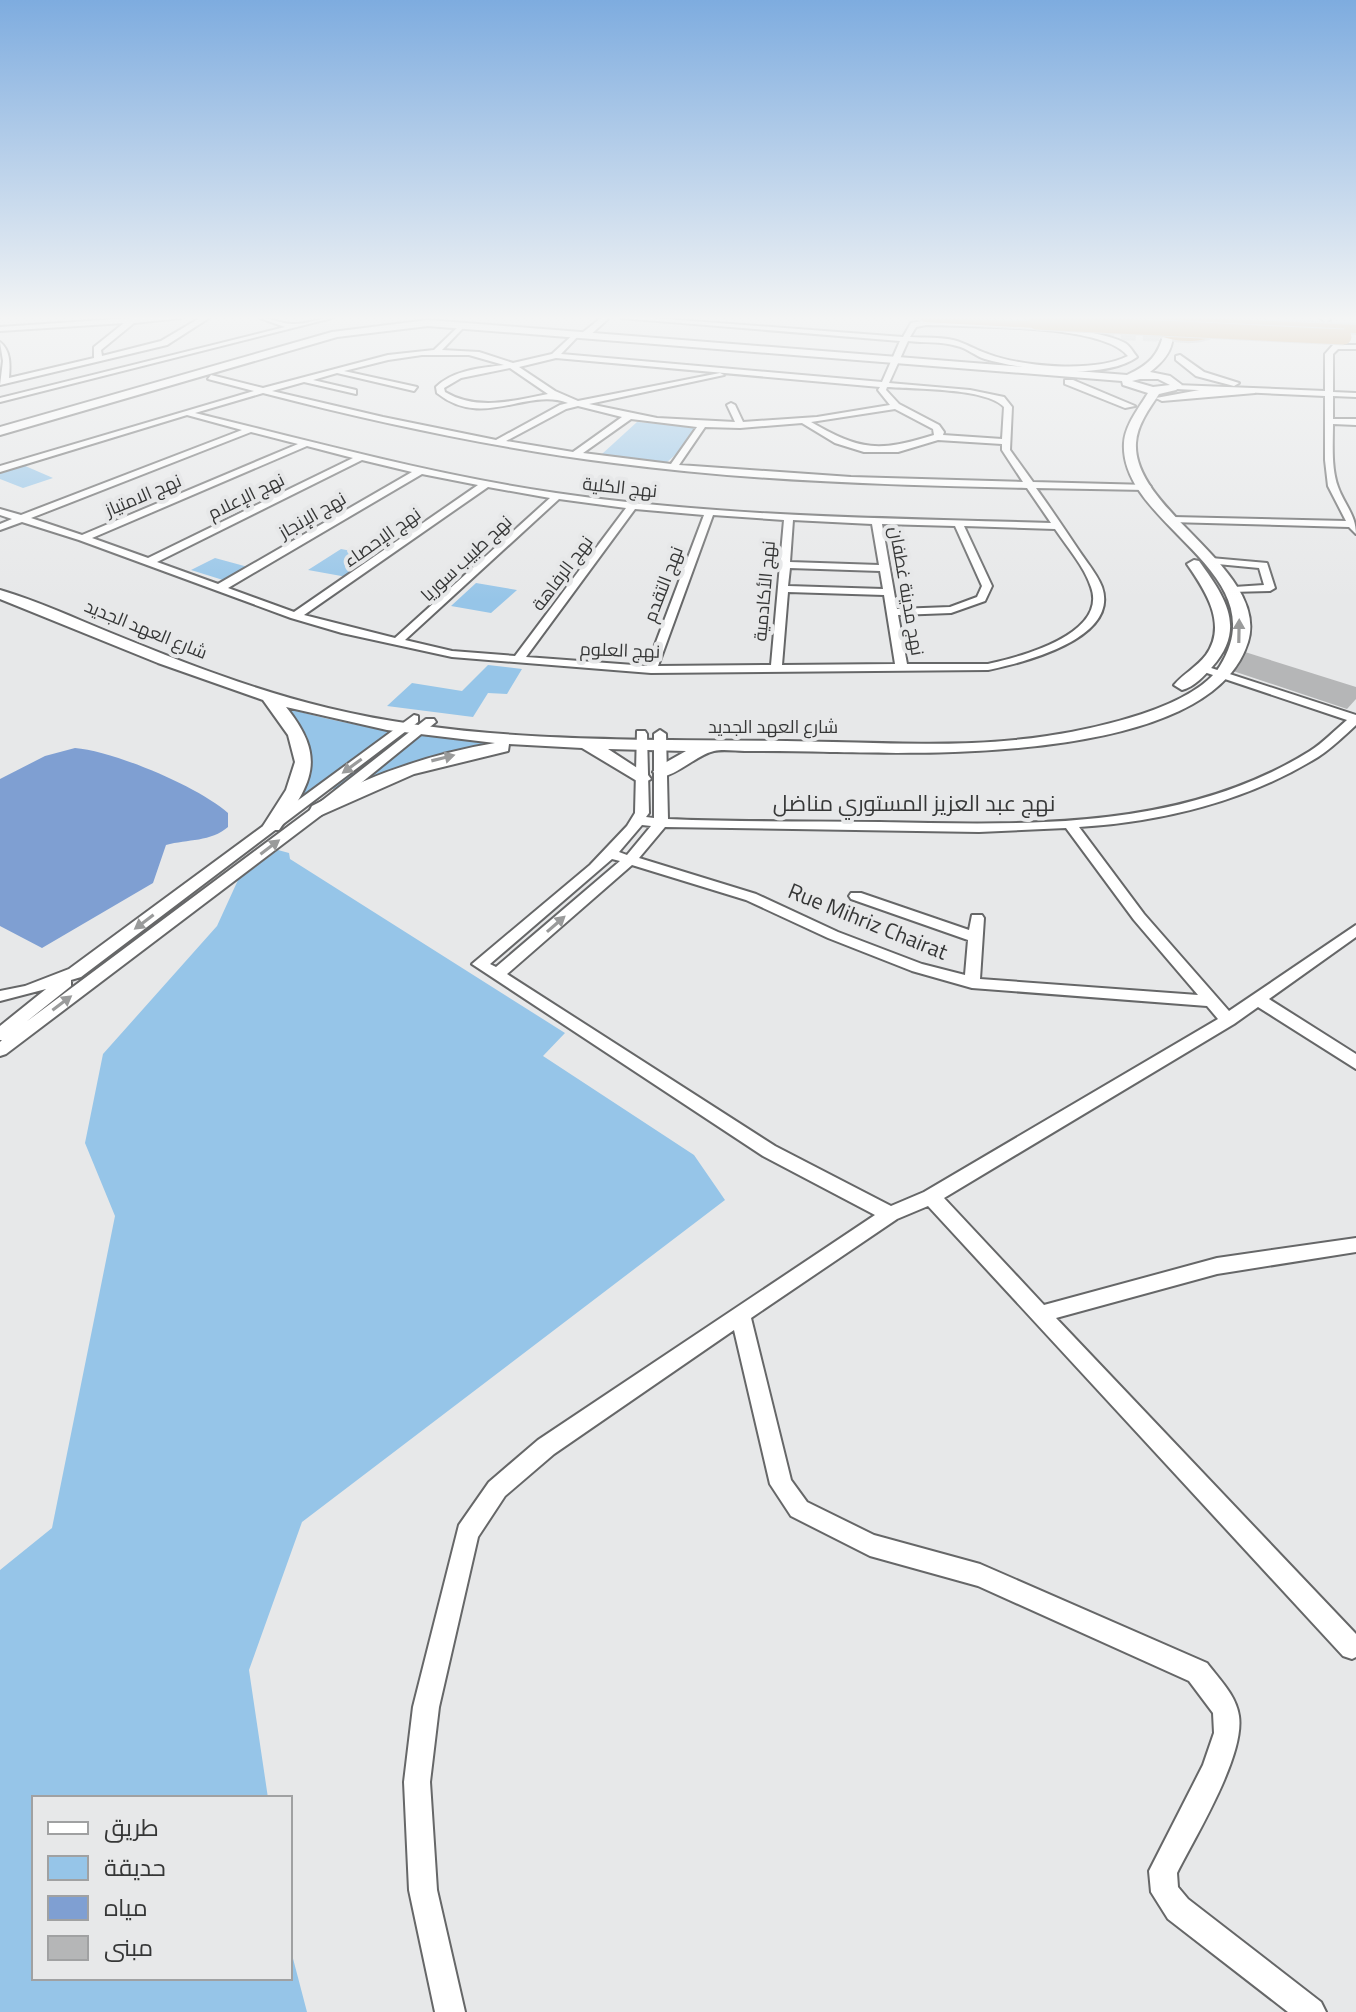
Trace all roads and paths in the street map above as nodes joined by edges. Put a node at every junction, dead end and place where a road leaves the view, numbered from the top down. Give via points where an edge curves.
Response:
1 (67, 412) edge
2 (88, 412) edge
3 (192, 412) edge
4 (358, 412) edge
5 (554, 412) edge
6 (608, 412) edge
7 (734, 412) edge
8 (865, 412) edge
9 (907, 412) edge
10 (1008, 412) edge
11 (1127, 412) edge
12 (1135, 412) edge
13 (1330, 412) edge
14 (188, 413) junction
15 (628, 417) junction
16 (1330, 421) junction
17 (1356, 422) edge
18 (806, 423) junction
19 (702, 425) junction
20 (740, 425) junction
21 (251, 429) junction
22 (0, 431) edge
23 (0, 437) edge
24 (938, 437) junction
25 (498, 442) junction
26 (1005, 442) junction
27 (305, 444) junction
28 (575, 455) junction
29 (0, 457) edge
30 (361, 457) junction
31 (17, 464) junction
32 (673, 467) junction
33 (0, 469) edge
34 (420, 471) junction
35 (486, 484) junction
36 (1027, 484) junction
37 (1140, 487) junction
38 (557, 496) junction
39 (633, 505) junction
40 (1219, 506) dead end
41 (710, 511) junction
42 (0, 512) edge
43 (789, 516) junction
44 (21, 519) junction
45 (876, 520) junction
46 (1173, 520) junction
47 (1228, 521) junction
48 (1353, 521) edge
49 (958, 523) junction
50 (1057, 526) junction
51 (0, 527) edge
52 (83, 538) junction
53 (1211, 561) junction
54 (146, 563) junction
55 (785, 565) junction
56 (885, 568) junction
57 (0, 583) edge
58 (221, 587) junction
59 (783, 589) junction
60 (1234, 590) junction
61 (890, 592) junction
62 (0, 594) edge
63 (893, 612) junction
64 (295, 616) junction
65 (396, 643) junction
66 (517, 661) junction
67 (776, 669) junction
68 (902, 669) junction
69 (1205, 669) junction
70 (651, 670) junction
71 (1224, 674) junction
72 (271, 700) junction
73 (1356, 719) edge
74 (417, 725) junction
75 (533, 740) junction
76 (641, 740) junction
77 (660, 740) junction
78 (577, 743) junction
79 (723, 746) junction
80 (662, 772) junction
81 (642, 779) junction
82 (319, 810) junction
83 (639, 821) junction
84 (661, 823) junction
85 (1070, 825) junction
86 (272, 826) junction
87 (610, 854) junction
88 (630, 860) junction
89 (856, 896) dead end
90 (977, 918) dead end
91 (1356, 930) edge
92 (975, 937) junction
93 (75, 973) junction
94 (497, 975) junction
95 (972, 983) junction
96 (0, 996) edge
97 (1257, 999) junction
98 (1212, 1001) junction
99 (1228, 1020) junction
100 (0, 1035) edge
101 (1356, 1046) edge
102 (1337, 1048) junction
103 (0, 1050) edge
104 (1356, 1063) edge
105 (931, 1197) junction
106 (890, 1214) junction
107 (1356, 1245) edge
108 (1043, 1313) junction
109 (741, 1317) junction
110 (1352, 1647) dead end
111 (450, 2012) edge
112 (1311, 2012) edge

1 - 22 main road
2 - 23 main road
3 - 14 street
4 - 25 street
5 - 25 street
6 - 15 street
7 - 20 street
8 - 18 street
9 - 24 street via 936,427
10 - 26 street
11 - 37 main road via 1118,449
12 - 37 main road via 1129,450
13 - 16 street
14 - 21 street, نهج الكلية
14 - 31 street
15 - 19 street
15 - 28 street
16 - 17 street
16 - 48 street via 1333,486
18 - 20 street
18 - 24 street via 864,449 898,449
19 - 20 street
19 - 32 street
21 - 27 street, نهج الكلية
21 - 44 street
24 - 26 street
25 - 28 street
26 - 36 street, نهج العلوم
27 - 30 street, نهج الكلية
27 - 52 street, نهج الامتياز
28 - 32 street
29 - 31 street
30 - 34 street, نهج الكلية
30 - 54 street, نهج الإعلام
31 - 33 street
32 - 36 street
34 - 35 street, نهج الكلية
34 - 58 street, نهج الإنجاز
35 - 38 street, نهج الكلية
35 - 64 street, نهج الإحصاء
36 - 37 street
36 - 50 street, نهج العلوم
37 - 46 main road
37 - 69 main road via 1216,593 1223,626
38 - 39 street, نهج الكلية
38 - 65 street, نهج طبيب سوريا
39 - 41 street, نهج الكلية
39 - 66 street, نهج الرفاهة
40 - 47 street
41 - 43 street, نهج الكلية
41 - 70 street, نهج التقدم
42 - 44 street, نهج العلوم
43 - 45 street, نهج الكلية
43 - 55 street, نهج الأكادمية
44 - 51 street
44 - 52 street, نهج العلوم
45 - 49 street, نهج الكلية
45 - 56 street, نهج مدينة غطفان
46 - 47 street
46 - 53 main road
47 - 48 street
49 - 50 street, نهج الكلية
49 - 63 street via 986,593 951,610
50 - 68 street, نهج العلوم via 1098,591 1094,615 1085,627 1015,662 967,669
52 - 54 street, نهج العلوم
53 - 60 main road
53 - 60 street via 1263,565 1270,588
54 - 58 street, نهج العلوم
55 - 56 street
55 - 59 street, نهج الأكادمية
56 - 61 street, نهج مدينة غطفان
57 - 74 main road, شارع العهد الجديد via 284,691
58 - 64 street, نهج العلوم
59 - 61 street
59 - 67 street, نهج الأكادمية
71 -> 60 main road via 1241,627
61 - 63 street, نهج مدينة غطفان
62 - 72 main road, شارع العهد الجديد
63 - 68 street, نهج مدينة غطفان
64 - 65 street, نهج العلوم
65 - 66 street, نهج العلوم
66 - 70 street, نهج العلوم
67 - 68 street, نهج العلوم
67 - 70 street, نهج العلوم
69 - 71 street
69 - 77 main road, شارع العهد الجديد via 1180,687 1114,716 1026,734
71 - 73 street
71 - 79 main road, شارع العهد الجديد via 1159,712 1047,741 970,747
72 - 74 main road, شارع العهد الجديد
72 - 86 main road via 305,748 304,771 294,795
73 - 85 street, نهج عبد العزيز المستوري مناضل via 1317,752 1247,788 1169,810
74 - 75 main road, شارع العهد الجديد
74 - 76 main road, شارع العهد الجديد
74 - 82 street
74 -> 86 street
75 - 78 main road, شارع العهد الجديد
82 -> 75 main road via 415,766
76 - 77 main road, شارع العهد الجديد
76 - 78 main road, شارع العهد الجديد
76 - 81 street
77 - 79 main road, شارع العهد الجديد
77 - 80 street
78 - 81 main road via 617,760
79 - 80 main road via 684,757
80 - 84 street
81 - 83 street
103 -> 82 street
83 - 84 street, نهج عبد العزيز المستوري مناضل
83 - 87 street
84 - 85 street, نهج عبد العزيز المستوري مناضل
84 - 88 street
85 - 98 street via 1139,917
86 -> 93 street
87 - 88 street, Rue Mihriz Chairat
87 - 94 street via 480,964
94 -> 88 street
88 - 95 street, Rue Mihriz Chairat via 751,897 917,968
89 - 92 street
90 - 92 street
91 - 97 street
92 - 95 street
93 - 96 street
93 - 100 street
94 - 106 street via 769,1151
95 - 98 street, Rue Mihriz Chairat
97 - 99 street
97 - 102 street
98 - 99 street
99 - 105 street
101 - 102 street
102 - 104 street
105 - 106 street
105 - 108 street
106 - 109 street
107 - 108 street via 1217,1266
108 - 110 street
109 - 111 street via 546,1447 497,1489 467,1533 426,1707 417,1782 423,1890
109 - 112 street via 781,1484 799,1509 870,1545 980,1575 1198,1672 1227,1716 1227,1742 1163,1871 1165,1892 1178,1909

